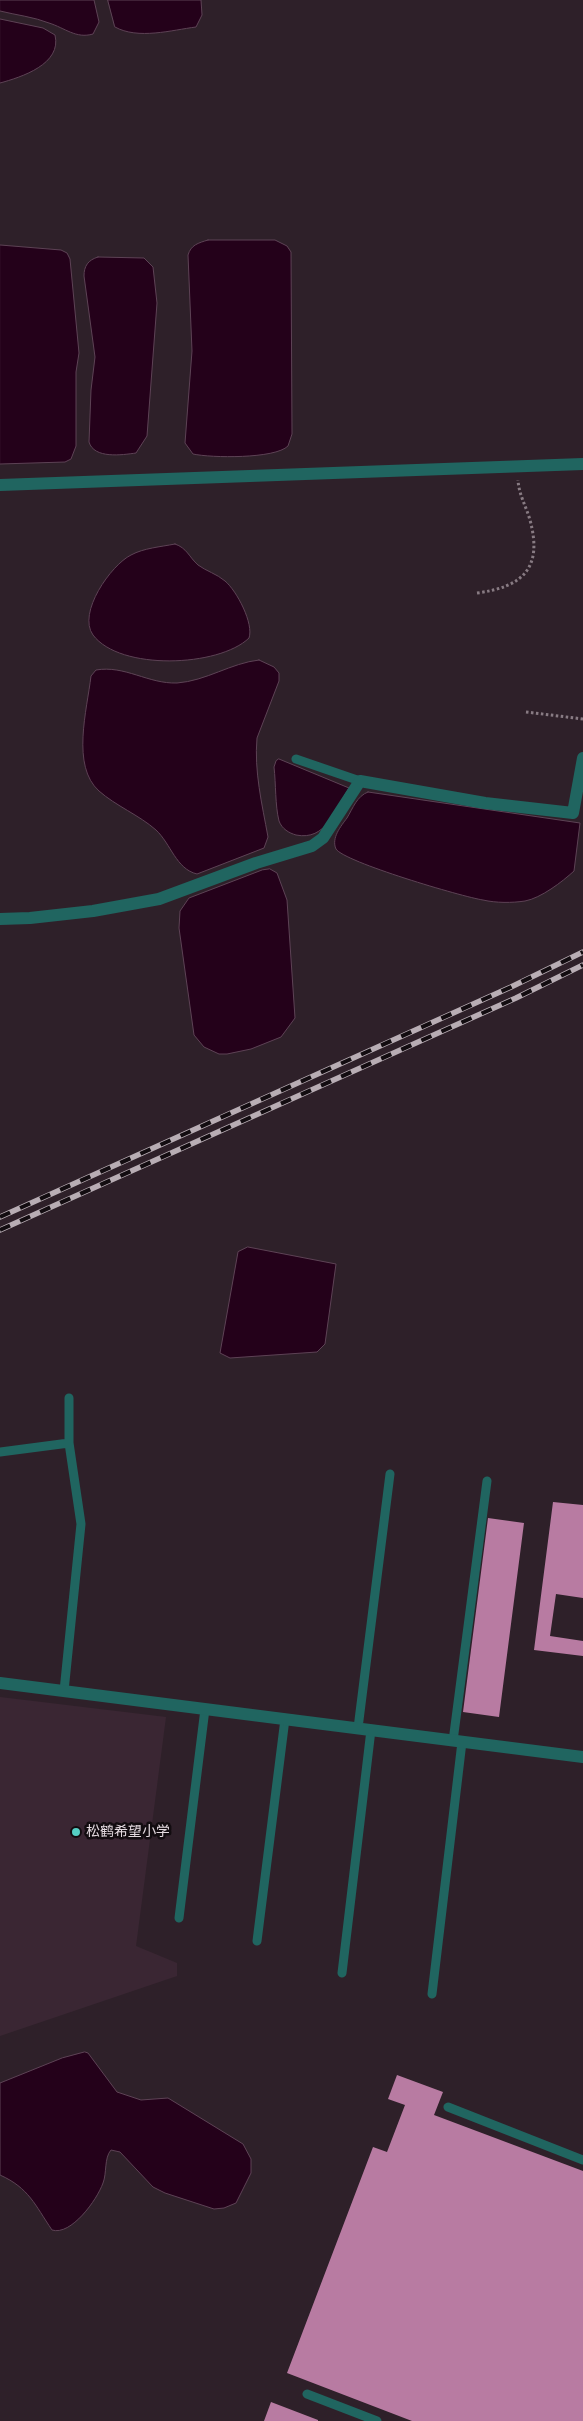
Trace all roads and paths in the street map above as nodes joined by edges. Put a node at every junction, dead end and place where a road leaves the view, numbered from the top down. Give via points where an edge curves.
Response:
1 (583, 464) edge
2 (517, 466) junction
3 (0, 485) edge
4 (477, 593) dead end
5 (526, 712) dead end
6 (583, 718) edge
7 (296, 758) dead end
8 (583, 758) edge
9 (360, 781) junction
10 (0, 919) edge
11 (69, 1398) dead end
12 (69, 1443) junction
13 (0, 1452) edge
14 (390, 1474) dead end
15 (487, 1481) dead end
16 (0, 1683) edge
17 (64, 1691) junction
18 (205, 1709) junction
19 (285, 1719) junction
20 (358, 1728) junction
21 (371, 1730) junction
22 (458, 1741) junction
23 (583, 1757) edge
24 (179, 1918) dead end
25 (257, 1941) dead end
26 (342, 1974) dead end
27 (432, 1994) dead end
28 (448, 2108) dead end
29 (583, 2160) edge
30 (307, 2394) dead end
31 (377, 2421) edge

1 - 2 street
2 - 3 street
2 - 4 path via 519,494 532,532 532,560 522,577 512,585
5 - 6 path
7 - 9 lane
8 - 9 street via 574,813 484,803
9 - 10 street via 323,838 312,846 159,899 93,911
11 - 12 lane
12 - 13 lane
12 - 17 lane via 80,1524
14 - 20 lane
15 - 22 lane
16 - 17 street
17 - 18 street
18 - 19 street
18 - 24 lane
19 - 20 street
19 - 25 lane
20 - 21 street
21 - 22 street
21 - 26 lane
22 - 23 street
22 - 27 lane
28 - 29 lane
30 - 31 lane

